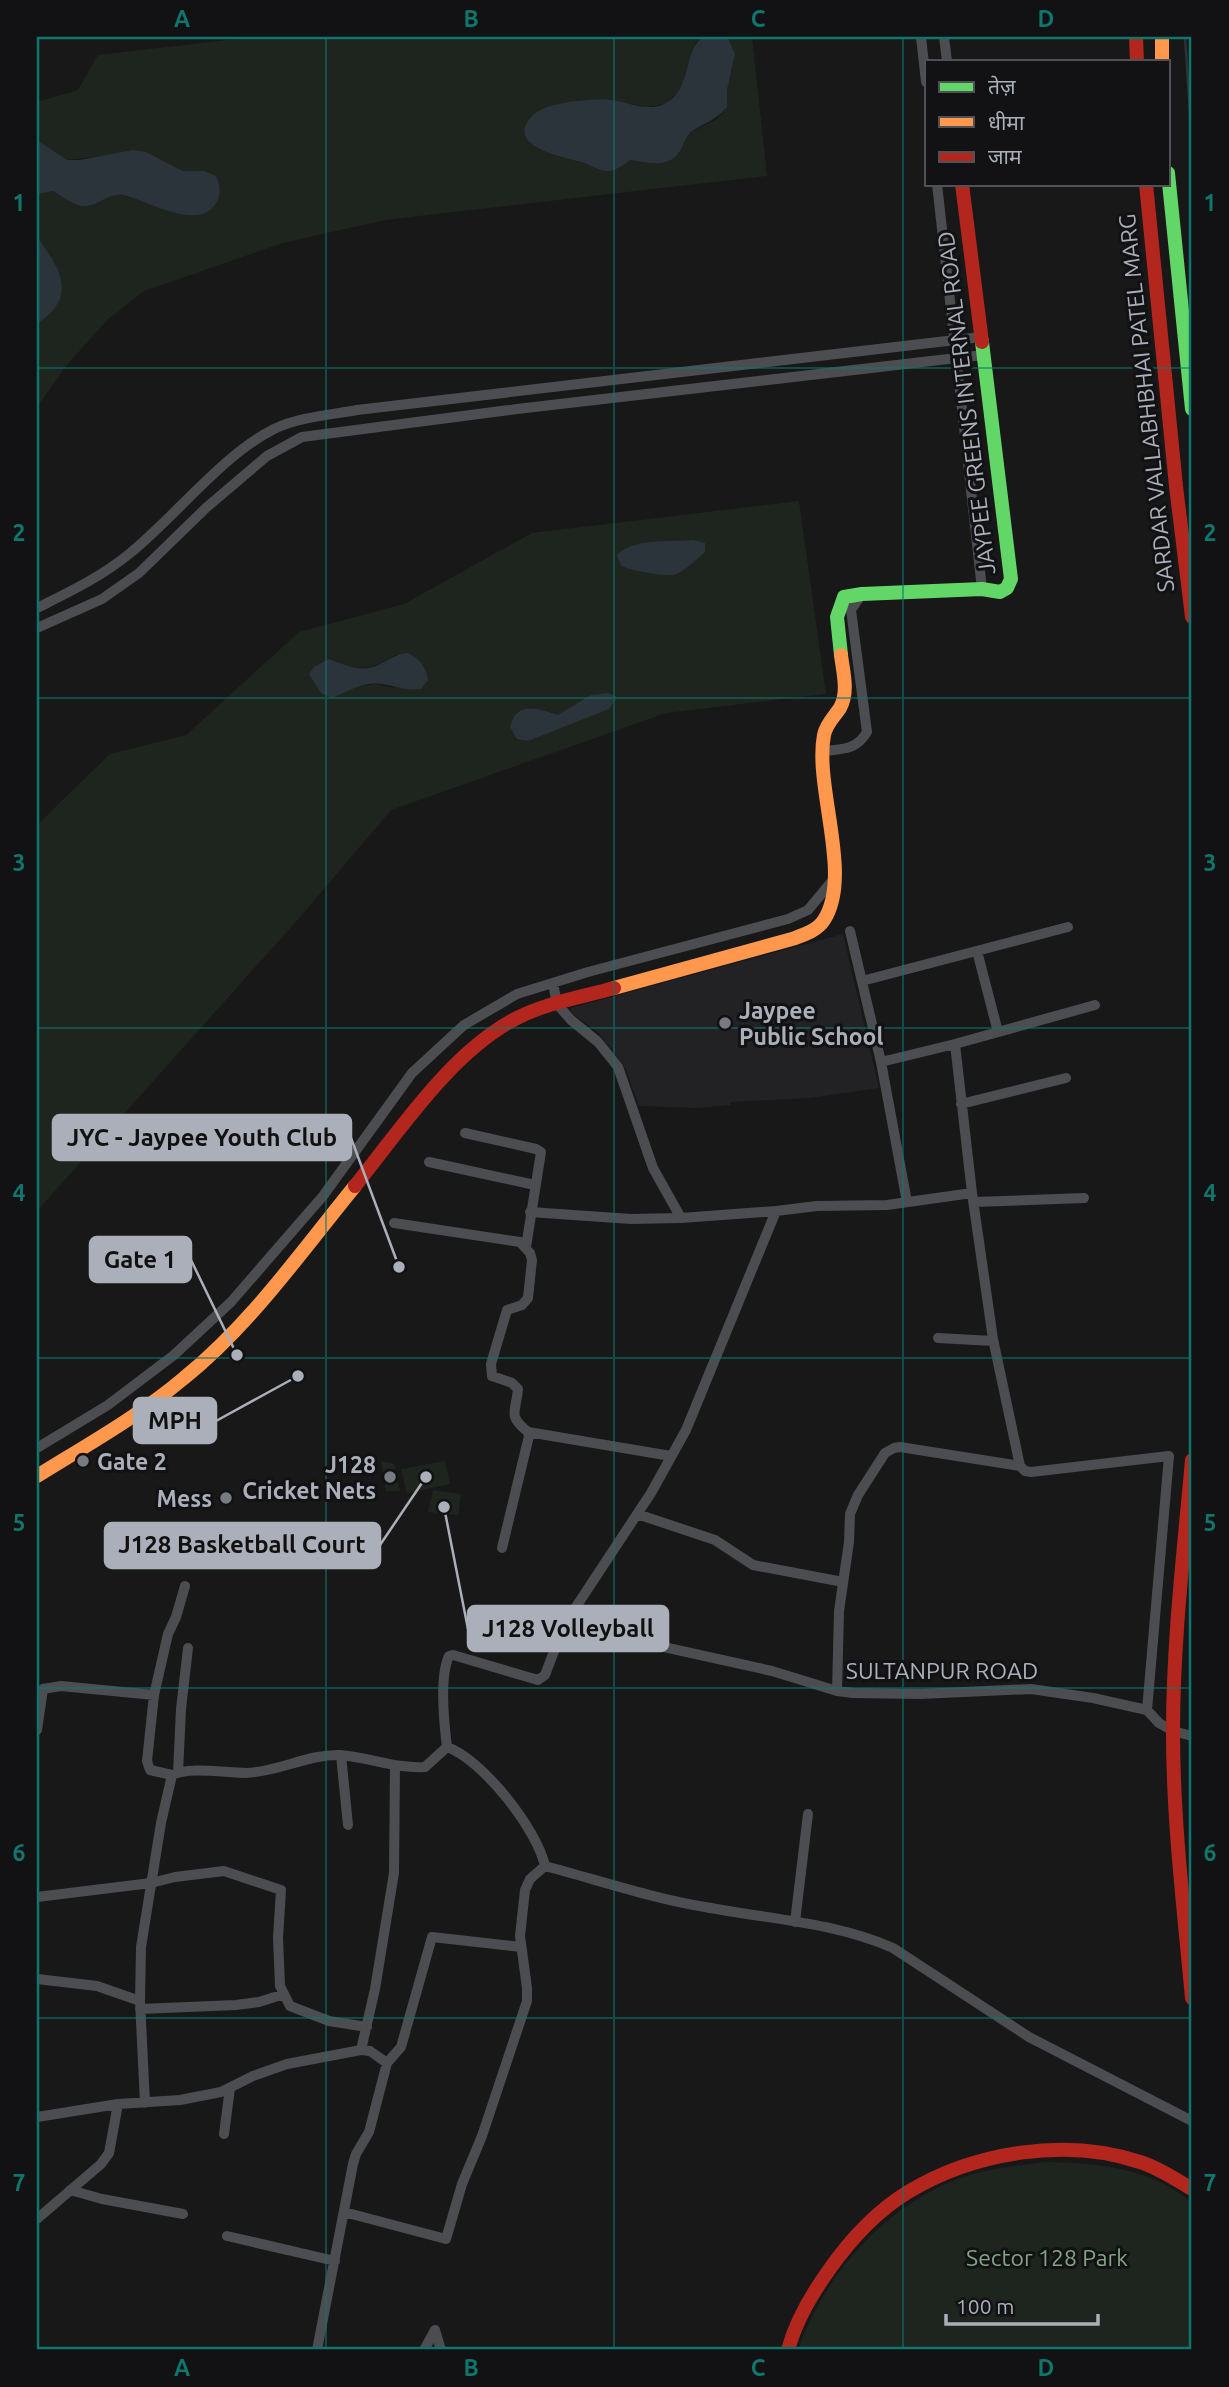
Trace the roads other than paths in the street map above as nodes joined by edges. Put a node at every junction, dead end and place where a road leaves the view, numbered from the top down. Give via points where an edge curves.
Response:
1 (921, 37) edge
2 (944, 37) edge
3 (1136, 37) edge
4 (1162, 37) edge
5 (947, 60) edge
6 (1137, 60) edge
7 (1162, 60) edge
8 (925, 73) edge
9 (937, 186) edge
10 (962, 186) edge
11 (1146, 186) edge
12 (1169, 186) edge
13 (981, 337) junction
14 (954, 340) junction
15 (983, 355) junction
16 (957, 358) junction
17 (408, 404) junction
18 (1192, 409) edge
19 (410, 423) junction
20 (982, 589) junction
21 (862, 594) junction
22 (37, 608) edge
23 (1192, 617) edge
24 (37, 628) edge
25 (824, 751) junction
26 (833, 880) junction
27 (1068, 927) dead end
28 (850, 931) dead end
29 (977, 951) junction
30 (862, 981) junction
31 (553, 983) junction
32 (557, 1004) junction
33 (1095, 1005) dead end
34 (998, 1032) junction
35 (955, 1044) junction
36 (881, 1062) junction
37 (1066, 1079) dead end
38 (961, 1104) junction
39 (385, 1110) junction
40 (404, 1126) junction
41 (465, 1133) dead end
42 (429, 1162) dead end
43 (535, 1185) junction
44 (973, 1197) junction
45 (1084, 1198) dead end
46 (906, 1202) junction
47 (530, 1212) junction
48 (776, 1212) junction
49 (681, 1218) junction
50 (394, 1223) dead end
51 (526, 1247) junction
52 (937, 1338) dead end
53 (993, 1341) junction
54 (528, 1432) junction
55 (37, 1448) edge
56 (671, 1456) junction
57 (1192, 1460) edge
58 (1020, 1466) junction
59 (37, 1476) edge
60 (637, 1514) junction
61 (502, 1548) dead end
62 (843, 1582) junction
63 (185, 1586) dead end
64 (564, 1625) junction
65 (188, 1648) dead end
66 (836, 1691) junction
67 (154, 1695) junction
68 (1147, 1710) junction
69 (37, 1730) edge
70 (1173, 1731) junction
71 (1192, 1736) edge
72 (447, 1747) junction
73 (341, 1755) junction
74 (395, 1766) junction
75 (175, 1774) junction
76 (808, 1814) dead end
77 (348, 1825) dead end
78 (545, 1866) junction
79 (151, 1884) junction
80 (37, 1897) edge
81 (795, 1922) junction
82 (521, 1947) junction
83 (37, 1979) edge
84 (284, 1994) junction
85 (1192, 1998) edge
86 (140, 2005) junction
87 (367, 2028) junction
88 (361, 2050) junction
89 (387, 2063) junction
90 (230, 2088) junction
91 (145, 2103) junction
92 (118, 2104) junction
93 (37, 2117) edge
94 (1192, 2121) edge
95 (224, 2134) dead end
96 (1192, 2189) edge
97 (70, 2190) junction
98 (344, 2212) junction
99 (183, 2214) dead end
100 (37, 2219) edge
101 (227, 2236) dead end
102 (335, 2261) junction
103 (317, 2350) edge
104 (424, 2350) edge
105 (441, 2350) edge
106 (788, 2350) edge

1 - 8 street
2 - 5 street
3 - 6 street
4 - 7 street
9 - 14 street, JAYPEE GREENS INTERNAL ROAD
10 - 13 street, JAYPEE GREENS INTERNAL ROAD
11 - 23 street, SARDAR VALLABHBHAI PATEL MARG
12 - 18 street, SARDAR VALLABHBHAI PATEL MARG
13 - 14 street
13 - 15 street, JAYPEE GREENS INTERNAL ROAD
14 - 16 street, JAYPEE GREENS INTERNAL ROAD
14 - 17 street
15 - 16 street
15 - 20 street, JAYPEE GREENS INTERNAL ROAD via 1011,579 1004,592
16 - 19 street
16 - 20 street, JAYPEE GREENS INTERNAL ROAD
17 - 19 street
17 - 22 street via 323,416 274,429 216,473 129,555
19 - 24 street via 302,437 267,456 139,573 102,599
20 - 21 street, JAYPEE GREENS INTERNAL ROAD
21 - 25 street via 844,597 839,604 846,693 824,734
21 - 25 street via 851,610 867,732 859,743
25 - 26 street
26 - 31 street via 808,910 788,919
26 - 32 street via 832,904 823,922 809,933
27 - 29 street
28 - 30 street
29 - 30 street
29 - 34 street
30 - 36 street
31 - 32 street
31 - 39 street via 517,994 464,1025 412,1073
32 - 40 street via 517,1018 471,1048
32 - 49 street via 618,1067 653,1168
33 - 34 street
34 - 35 street
35 - 36 street
35 - 38 street
36 - 46 street
37 - 38 street
38 - 44 street
39 - 40 street
39 - 55 street via 323,1196 231,1302 174,1355 108,1405
40 - 59 street via 247,1319 185,1378
41 - 43 street via 539,1150
42 - 43 street
43 - 47 street
44 - 45 street
44 - 46 street
44 - 53 street
46 - 48 street
47 - 49 street
47 - 51 street
48 - 49 street
48 - 56 street via 712,1372
50 - 51 street via 511,1240
51 - 54 street via 532,1260 528,1297 504,1315 491,1371 495,1378 518,1389 514,1419
52 - 53 street
53 - 58 street
54 - 56 street
54 - 61 street
56 - 60 street
57 - 70 street
58 - 62 street via 900,1447 888,1450 853,1504
58 - 68 street via 1031,1472 1169,1456
60 - 62 street via 715,1540 753,1565
60 - 64 street
62 - 66 street
63 - 67 street
64 - 66 street, SULTANPUR ROAD via 772,1671
64 - 72 street via 545,1675 538,1680 449,1656 443,1711
65 - 75 street
66 - 68 street, SULTANPUR ROAD via 1031,1689
67 - 69 street via 47,1687
67 - 75 street via 148,1766 154,1772
68 - 70 street, SULTANPUR ROAD
70 - 71 street, SULTANPUR ROAD
70 - 85 street via 1174,1795
72 - 74 street via 425,1767
72 - 78 street via 484,1771 517,1813
73 - 74 street
73 - 75 street via 315,1756 249,1773
73 - 77 street
74 - 87 street via 394,1873
75 - 79 street
76 - 81 street
78 - 81 street via 702,1907
78 - 82 street via 526,1884
79 - 80 street
79 - 84 street via 224,1871 281,1890 278,1938
79 - 86 street via 141,1947
81 - 94 street via 870,1938 892,1948 1029,2036
82 - 89 street via 432,1937 401,2047
82 - 98 street via 527,2001 446,2239
83 - 86 street via 97,1986
84 - 86 street via 236,2005
84 - 87 street via 290,2006 329,2021
86 - 91 street
87 - 88 street
88 - 89 street
88 - 90 street via 287,2064
89 - 98 street via 369,2132 353,2164
90 - 91 street
90 - 95 street
91 - 92 street
92 - 93 street
92 - 97 street via 109,2153
96 - 106 street via 1132,2160 1093,2153 991,2158 950,2171 908,2192 844,2249 814,2291
97 - 99 street
97 - 100 street
98 - 102 street
101 - 102 street
102 - 103 street
104 - 105 street via 435,2330

